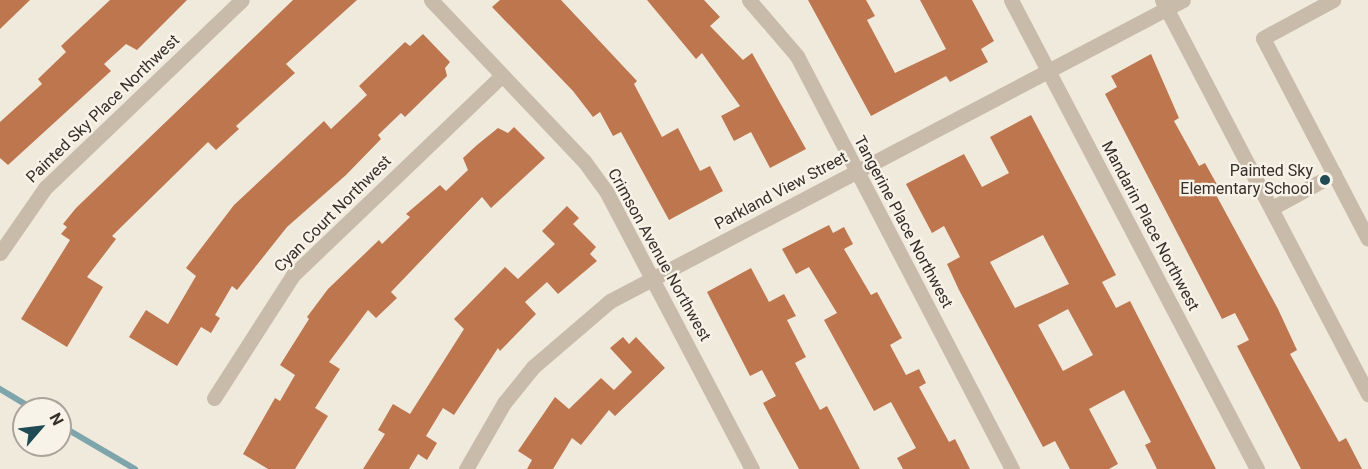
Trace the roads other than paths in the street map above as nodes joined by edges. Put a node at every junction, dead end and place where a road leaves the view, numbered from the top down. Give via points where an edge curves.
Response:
1 (242, 0) edge
2 (431, 0) edge
3 (749, 0) edge
4 (1011, 0) edge
5 (1183, 0) edge
6 (1333, 0) edge
7 (1165, 4) edge
8 (1048, 71) junction
9 (501, 75) junction
10 (857, 171) junction
11 (1334, 174) junction
12 (1272, 208) junction
13 (1368, 239) edge
14 (0, 253) edge
15 (654, 277) junction
16 (1368, 394) edge
17 (214, 398) dead end
18 (466, 469) edge
19 (752, 469) edge
20 (1012, 469) edge
21 (1257, 469) edge

1 - 14 street, Painted Sky Place Northwest via 45,188
2 - 9 street, Crimson Avenue Northwest
3 - 10 street, Tangerine Place Northwest via 797,56
4 - 8 street, Mandarin Place Northwest
5 - 7 street, Parkland View Street
6 - 11 street via 1263,38
7 - 8 street, Parkland View Street
7 - 12 street
8 - 10 street, Parkland View Street
8 - 21 street, Mandarin Place Northwest
9 - 15 street, Crimson Avenue Northwest via 584,161 606,191
9 - 17 street, Cyan Court Northwest via 293,275
10 - 15 street, Parkland View Street
10 - 20 street, Tangerine Place Northwest
11 - 12 street
11 - 13 street
12 - 16 street
15 - 18 street, Parkland View Street via 610,301 533,367 504,403
15 - 19 street, Crimson Avenue Northwest

